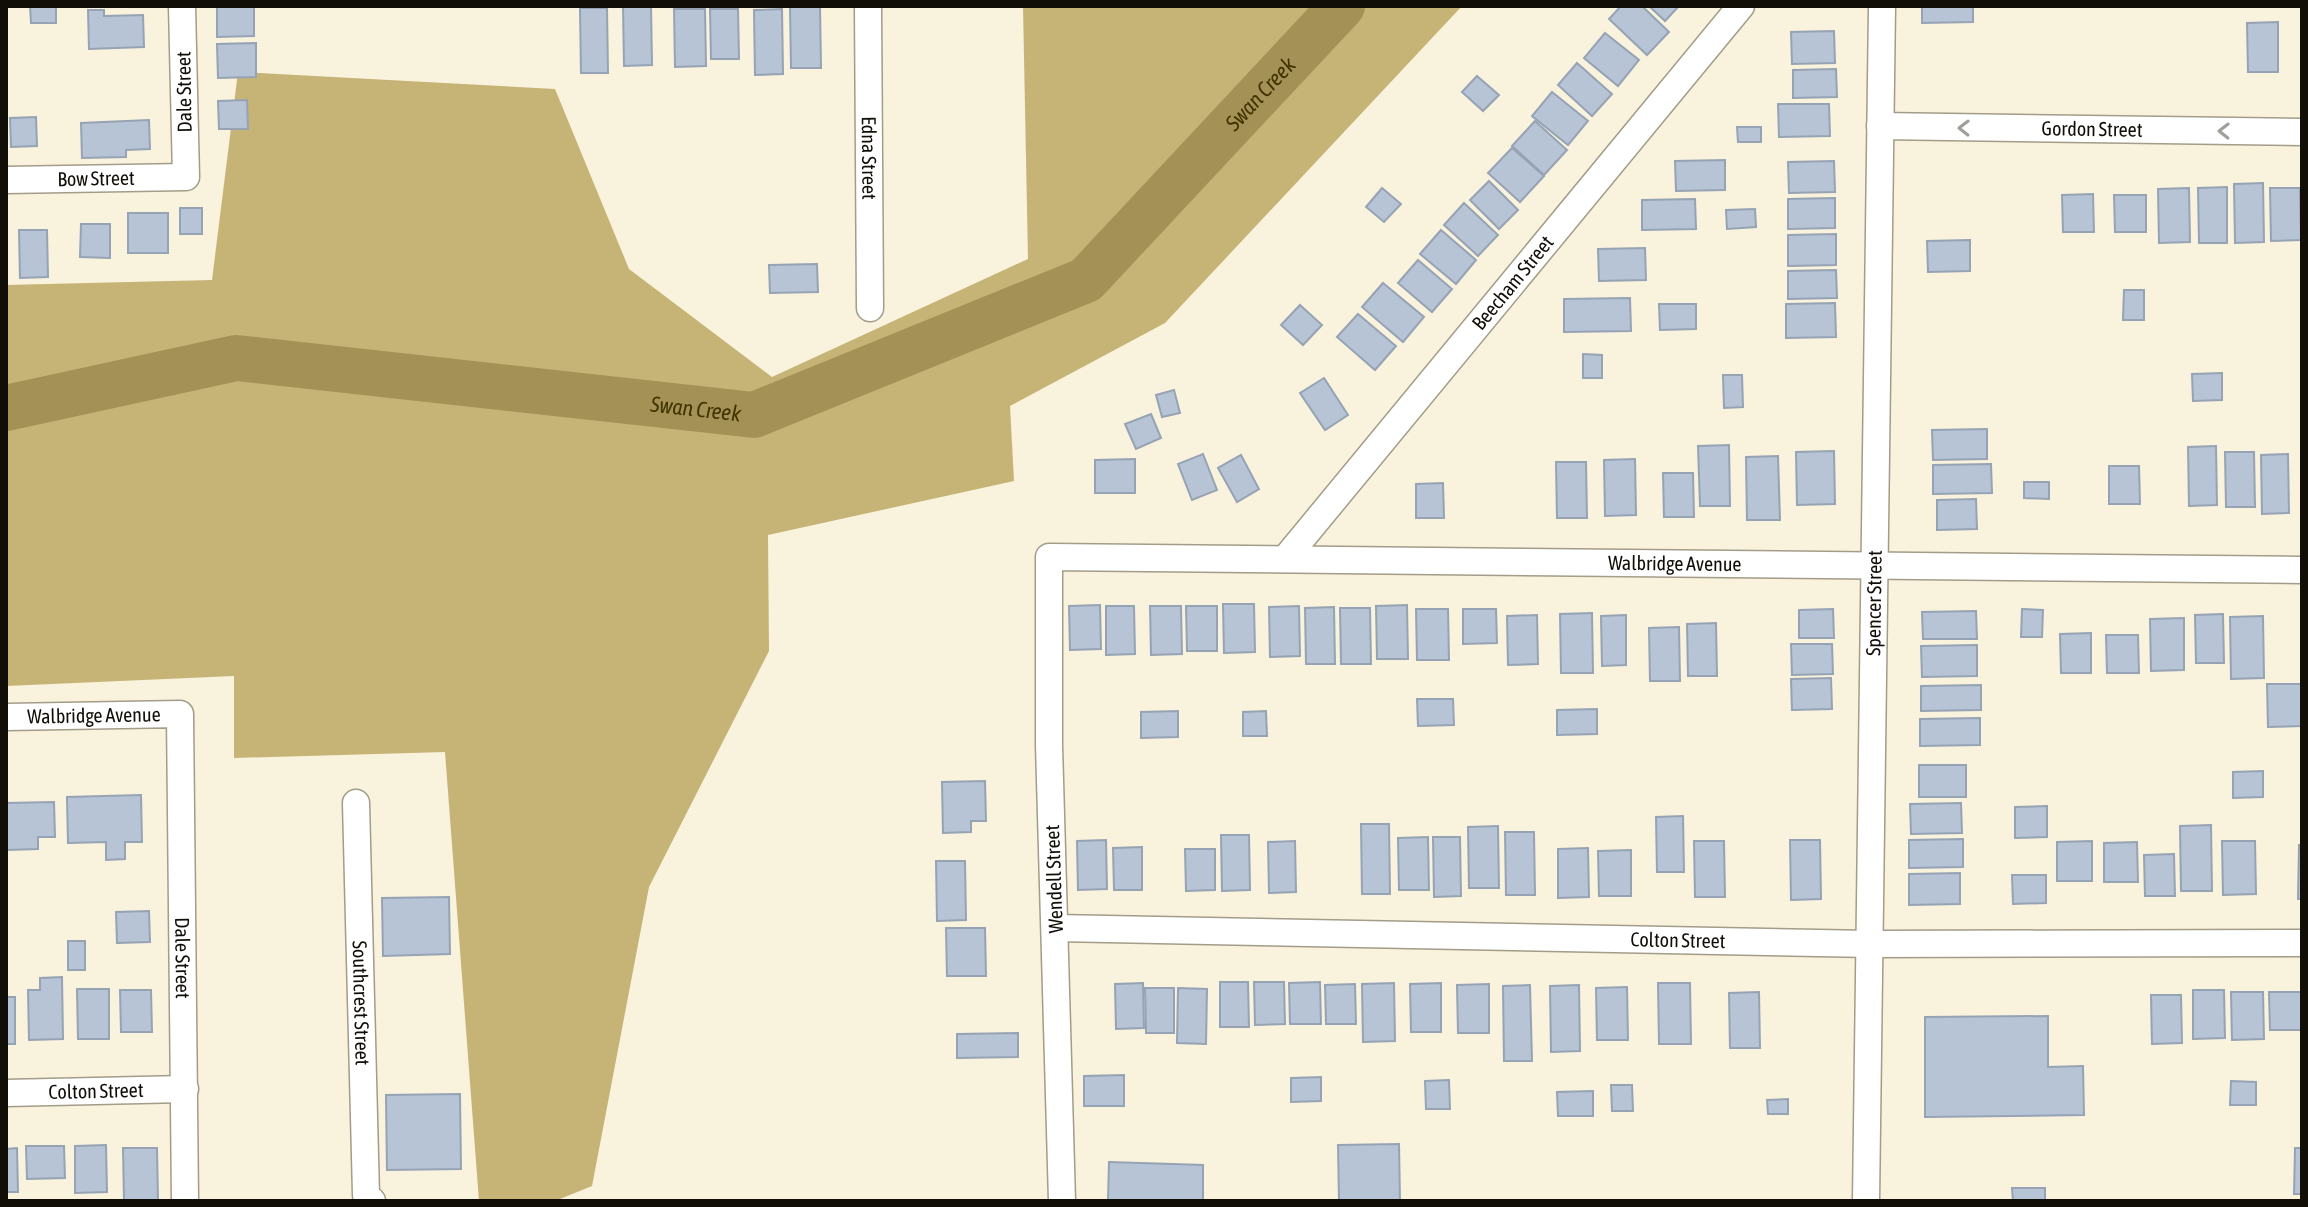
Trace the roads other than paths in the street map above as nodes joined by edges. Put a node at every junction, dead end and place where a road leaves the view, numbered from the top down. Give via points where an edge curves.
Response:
1 (182, 6) edge
2 (868, 6) edge
3 (1741, 6) edge
4 (1882, 6) edge
5 (1880, 126) junction
6 (2302, 132) edge
7 (186, 177) joint
8 (6, 180) edge
9 (870, 308) dead end
10 (1049, 557) joint
11 (1285, 559) junction
12 (1874, 566) junction
13 (2302, 570) edge
14 (180, 714) joint
15 (6, 717) edge
16 (356, 803) dead end
17 (1056, 928) junction
18 (2302, 943) edge
19 (1871, 944) junction
20 (185, 1089) junction
21 (6, 1093) edge
22 (185, 1201) edge
23 (372, 1201) edge
24 (1062, 1201) edge
25 (1866, 1201) edge

1 - 7 street, Dale Street
2 - 9 street, Edna Street
3 - 11 street, Beecham Street
4 - 5 street, Spencer Street
6 -> 5 street, Gordon Street
5 - 12 street, Spencer Street
7 - 8 street, Bow Street
10 - 11 street, Walbridge Avenue
10 - 17 street, Wendell Street
11 - 12 street, Walbridge Avenue
12 - 13 street, Walbridge Avenue
12 - 19 street, Spencer Street
14 - 15 street, Walbridge Avenue
14 - 20 street, Dale Street
16 - 23 street, Southcrest Street via 366,1195
17 - 19 street, Colton Street
17 - 24 street, Wendell Street
18 - 19 street, Colton Street
19 - 25 street, Spencer Street
20 - 21 street, Colton Street
20 - 22 street, Dale Street

